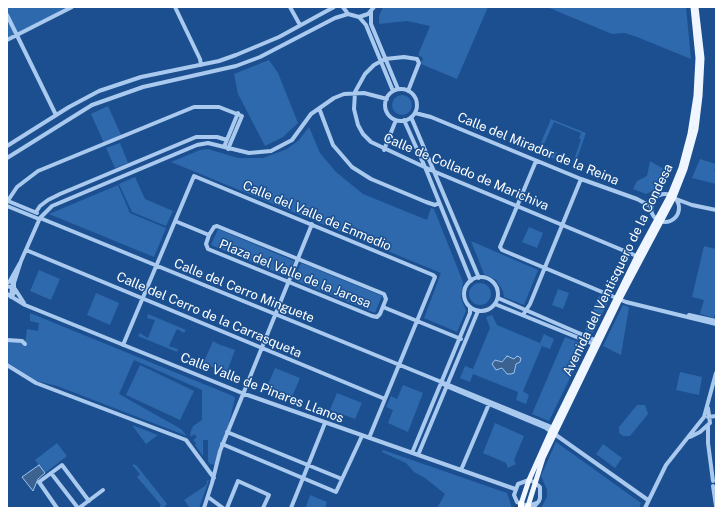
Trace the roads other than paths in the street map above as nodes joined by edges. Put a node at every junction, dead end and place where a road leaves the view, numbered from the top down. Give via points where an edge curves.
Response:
1 (72, 7) edge
2 (175, 7) edge
3 (290, 7) edge
4 (334, 7) edge
5 (343, 7) edge
6 (693, 7) edge
7 (696, 7) edge
8 (372, 9) edge
9 (348, 14) junction
10 (7, 15) edge
11 (359, 17) junction
12 (300, 25) junction
13 (16, 35) junction
14 (7, 40) edge
15 (385, 59) junction
16 (380, 62) junction
17 (201, 65) junction
18 (398, 90) junction
19 (393, 91) junction
20 (408, 91) junction
21 (355, 92) junction
22 (387, 98) junction
23 (417, 107) junction
24 (319, 108) junction
25 (238, 113) junction
26 (56, 115) junction
27 (413, 115) junction
28 (431, 117) junction
29 (396, 120) junction
30 (404, 120) junction
31 (227, 140) junction
32 (7, 146) edge
33 (226, 148) junction
34 (384, 150) junction
35 (7, 158) edge
36 (536, 161) junction
37 (425, 168) junction
38 (433, 171) junction
39 (581, 179) junction
40 (672, 196) junction
41 (638, 199) junction
42 (654, 201) junction
43 (7, 202) edge
44 (439, 203) junction
45 (692, 205) junction
46 (7, 206) edge
47 (517, 206) junction
48 (652, 207) junction
49 (679, 209) junction
50 (716, 210) edge
51 (36, 212) junction
52 (40, 217) junction
53 (659, 220) junction
54 (175, 221) junction
55 (312, 224) junction
56 (562, 224) junction
57 (209, 235) junction
58 (26, 250) junction
59 (298, 258) junction
60 (639, 258) junction
61 (21, 261) junction
62 (157, 266) junction
63 (545, 268) junction
64 (479, 278) junction
65 (471, 281) junction
66 (288, 282) junction
67 (10, 286) edge
68 (9, 295) edge
69 (498, 298) junction
70 (143, 299) junction
71 (618, 299) junction
72 (495, 304) junction
73 (25, 305) junction
74 (383, 307) junction
75 (470, 308) junction
76 (478, 311) junction
77 (527, 311) junction
78 (275, 314) junction
79 (523, 315) junction
80 (417, 321) junction
81 (710, 321) junction
82 (716, 321) edge
83 (716, 324) edge
84 (460, 338) junction
85 (7, 340) edge
86 (464, 341) junction
87 (596, 343) junction
88 (25, 344) dead end
89 (123, 345) junction
90 (261, 348) junction
91 (7, 365) edge
92 (399, 365) junction
93 (716, 373) edge
94 (442, 382) junction
95 (446, 385) junction
96 (242, 393) junction
97 (385, 399) junction
98 (489, 404) junction
99 (708, 406) junction
100 (716, 416) edge
101 (704, 417) junction
102 (701, 422) junction
103 (325, 423) junction
104 (708, 423) junction
105 (553, 431) junction
106 (227, 432) junction
107 (700, 432) junction
108 (362, 436) junction
109 (368, 438) junction
110 (688, 438) junction
111 (708, 443) junction
112 (222, 444) junction
113 (412, 453) junction
114 (418, 455) junction
115 (308, 465) junction
116 (461, 470) junction
117 (52, 473) junction
118 (214, 478) junction
119 (303, 478) junction
120 (342, 479) junction
121 (531, 481) junction
122 (715, 484) edge
123 (515, 489) junction
124 (103, 490) dead end
125 (208, 497) junction
126 (648, 500) junction
127 (89, 501) junction
128 (716, 506) edge
129 (520, 507) edge
130 (529, 507) edge
131 (57, 508) edge
132 (78, 508) edge
133 (204, 508) edge
134 (223, 508) edge
135 (227, 508) edge
136 (264, 508) edge
137 (290, 508) edge
138 (645, 508) edge

1 - 13 street
2 - 17 street
3 - 12 street
4 - 12 street
5 - 9 street
6 - 40 main road, Avenida del Ventisquero de la Condesa via 698,58 694,113 685,156
7 - 40 main road, Avenida del Ventisquero de la Condesa via 702,58 700,96 692,147
8 - 11 street
8 - 15 street via 372,24
9 - 11 street
9 - 35 street via 236,66 143,86 92,105
10 - 13 street
11 - 16 street via 366,25
12 - 17 street via 257,47
13 - 14 street
13 - 26 street
15 - 16 street, Calle de Collado de Marichiva
15 - 18 street
15 - 20 street, Calle de Collado de Marichiva via 414,58 419,63
16 - 19 street
16 - 21 street, Calle de Collado de Marichiva via 365,74
17 - 26 street via 126,81 94,94
18 - 19 street
18 - 20 street
19 - 22 street
20 - 23 street via 415,98
21 - 22 street
21 - 24 street via 334,98
21 - 34 street, Calle de Collado de Marichiva via 354,109 358,125 371,142
22 - 29 street via 387,111
23 - 27 street
23 - 28 street, Calle del Mirador de la Reina
24 - 33 street via 311,114 292,140 271,151 249,153
24 - 44 street via 333,145 352,168 371,180 426,202 435,205
25 - 31 street
25 - 33 street via 242,116
25 - 43 street via 219,107 194,107 38,171 17,187
26 - 32 street
27 - 28 street, Calle del Mirador de la Reina
27 - 30 street
27 - 38 street
28 - 36 street, Calle del Mirador de la Reina
29 - 30 street
29 - 34 street
30 - 37 street
31 - 33 street
31 - 51 street via 217,137 196,137 60,194 40,206
33 - 52 street via 208,143 197,145 56,204
34 - 37 street, Calle de Collado de Marichiva
36 - 39 street, Calle del Mirador de la Reina
36 - 47 street
37 - 38 street, Calle de Collado de Marichiva
37 - 44 street
38 - 47 street, Calle de Collado de Marichiva
38 - 64 street
39 - 41 street, Calle del Mirador de la Reina
39 - 56 street
40 - 42 street via 661,195
40 - 45 street
40 - 49 street via 679,204
40 - 53 main road, Avenida del Ventisquero de la Condesa
41 - 42 street, Calle del Mirador de la Reina
41 - 48 street, Calle del Mirador de la Reina
42 - 48 street
43 - 51 street, Calle del Cerro Minguete
44 - 65 street
45 - 49 street
45 - 50 street
46 - 52 street, Calle del Cerro Minguete
47 - 56 street, Calle de Collado de Marichiva
47 - 63 street via 500,247
48 - 53 street via 653,214
49 - 53 street via 673,220
51 - 52 street, Calle del Cerro Minguete
52 - 58 street
52 - 62 street, Calle del Cerro Minguete
53 - 60 main road, Avenida del Ventisquero de la Condesa
54 - 55 street, Calle del Valle de Enmedio via 194,176
54 - 57 street, Plaza del Valle de la Jarosa
54 - 62 street
55 - 59 street
55 - 80 street, Calle del Valle de Enmedio via 433,274 435,277
56 - 60 street, Calle de Collado de Marichiva
56 - 63 street
57 - 59 street, Plaza del Valle de la Jarosa via 214,227 221,226
57 - 66 street, Plaza del Valle de la Jarosa via 206,244 208,249
58 - 61 street
58 - 70 street, Calle del Cerro de la Carrasqueta
59 - 66 street
59 - 74 street, Plaza del Valle de la Jarosa via 384,294 386,299
60 - 71 main road, Avenida del Ventisquero de la Condesa
61 - 67 street via 10,281
61 - 67 street via 14,283
62 - 70 street
62 - 78 street, Calle del Cerro Minguete
63 - 71 street
63 - 77 street
64 - 65 street
64 - 69 street via 486,278 495,284
65 - 75 street via 465,288 464,295
66 - 74 street, Plaza del Valle de la Jarosa via 372,316 379,316
66 - 78 street
67 - 68 street
67 - 73 street
68 - 73 street, Calle Valle de Pinares Llanos
69 - 72 street
69 - 77 street
70 - 89 street
70 - 90 street, Calle del Cerro de la Carrasqueta
71 - 81 street
71 - 87 main road, Avenida del Ventisquero de la Condesa
72 - 76 street
72 - 79 street
73 - 89 street, Calle Valle de Pinares Llanos
74 - 80 street, Plaza del Valle de la Jarosa
75 - 76 street
75 - 84 street
76 - 86 street
77 - 79 street
77 - 87 street
78 - 90 street
78 - 92 street, Calle del Cerro Minguete
79 - 87 street
80 - 84 street, Plaza del Valle de la Jarosa
80 - 92 street
81 - 82 street
81 - 83 street
84 - 86 street, Plaza del Valle de la Jarosa
84 - 94 street
85 - 88 street via 22,341
86 - 95 street
87 - 105 main road, Avenida del Ventisquero de la Condesa
89 - 96 street, Calle Valle de Pinares Llanos
90 - 96 street
90 - 97 street, Calle del Cerro de la Carrasqueta
91 - 118 street via 36,383 186,440
92 - 94 street, Calle del Cerro Minguete
92 - 97 street
93 - 99 street
94 - 95 street, Calle del Cerro Minguete
94 - 113 street
95 - 98 street, Calle del Cerro Minguete
95 - 105 street, Calle del Cerro Minguete
95 - 114 street
96 - 103 street, Calle Valle de Pinares Llanos
96 - 106 street
97 - 109 street
98 - 105 street, Calle del Cerro Minguete
98 - 116 street
99 - 101 street
99 - 104 street
100 - 104 street
101 - 102 street
101 - 104 street
102 - 104 street via 702,425
102 - 107 street
102 - 110 street
103 - 108 street, Calle Valle de Pinares Llanos
103 - 115 street
104 - 107 street
104 - 111 street
105 - 121 main road, Avenida del Ventisquero de la Condesa
105 - 126 street, Calle del Cerro Minguete
106 - 112 street
106 - 115 street
107 - 110 street
107 - 111 street
108 - 109 street, Calle Valle de Pinares Llanos
108 - 120 street
109 - 113 street, Calle Valle de Pinares Llanos
110 - 126 street via 664,469
111 - 122 street
112 - 118 street
112 - 119 street
113 - 114 street, Calle Valle de Pinares Llanos
114 - 116 street, Calle Valle de Pinares Llanos
115 - 119 street
115 - 120 street
116 - 123 street, Calle Valle de Pinares Llanos
117 - 127 street via 62,465
117 - 131 street via 39,482
117 - 132 street
118 - 125 street
119 - 120 street via 336,492
119 - 137 street
121 - 123 street via 521,482
121 - 129 main road, Avenida del Ventisquero de la Condesa
121 - 130 main road, Avenida del Ventisquero de la Condesa
121 - 130 street via 540,487 541,492 537,503
122 - 128 street
123 - 129 street
124 - 127 street
125 - 133 street
125 - 134 street
126 - 138 street
127 - 132 street
129 - 130 street
135 - 136 street via 238,481 269,495

